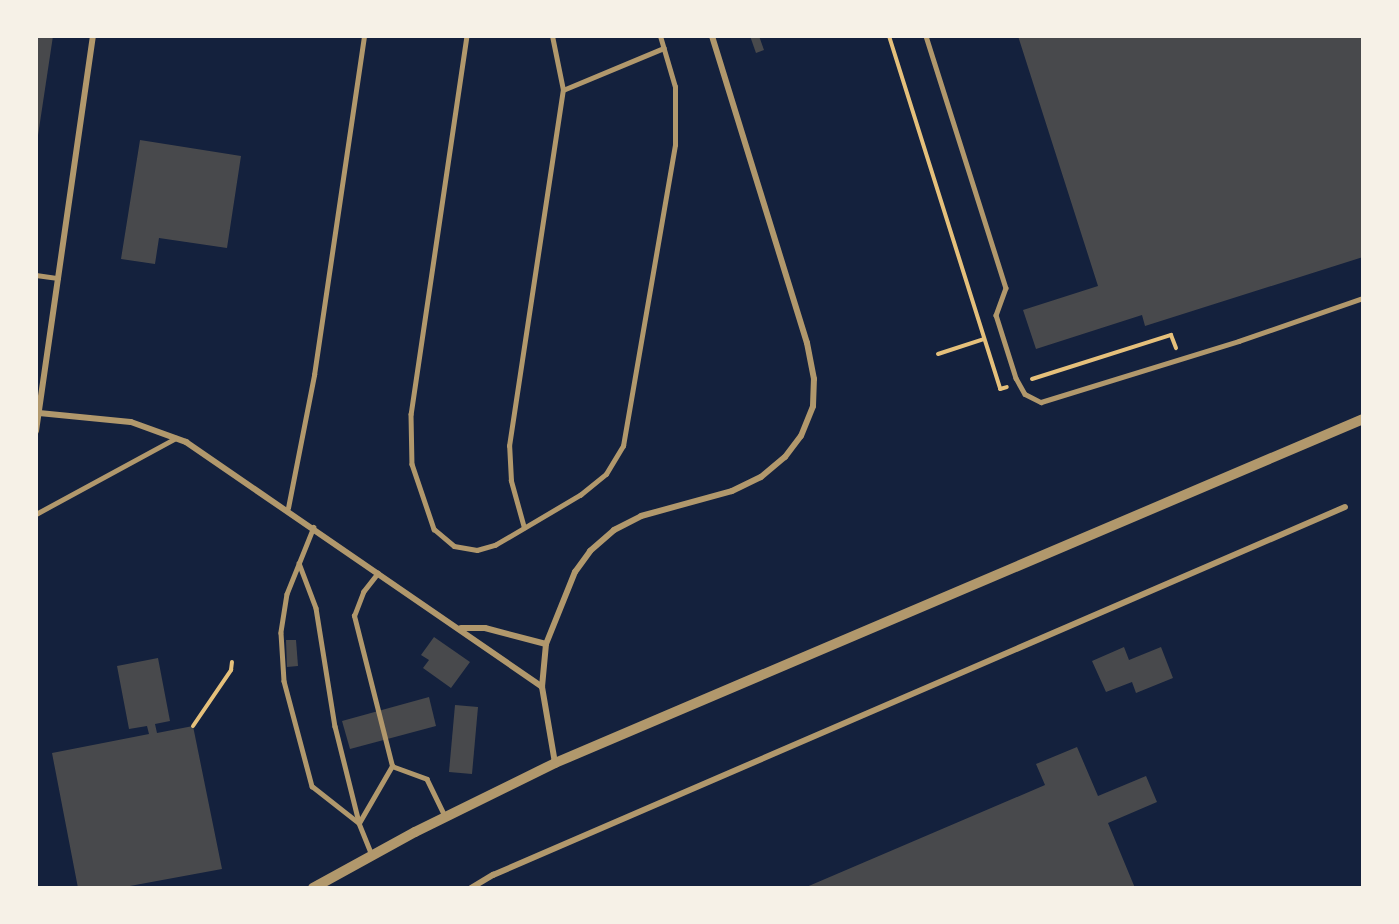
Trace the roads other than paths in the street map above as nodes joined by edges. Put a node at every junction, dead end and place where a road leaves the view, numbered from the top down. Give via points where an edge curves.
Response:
1 (93, 36) edge
2 (364, 36) edge
3 (467, 36) edge
4 (552, 36) edge
5 (660, 36) edge
6 (712, 36) edge
7 (926, 36) edge
8 (664, 48) junction
9 (563, 90) junction
10 (36, 275) edge
11 (58, 278) junction
12 (1363, 298) edge
13 (36, 371) edge
14 (45, 372) junction
15 (39, 413) junction
16 (1363, 419) edge
17 (36, 431) edge
18 (176, 438) junction
19 (1345, 507) dead end
20 (288, 508) junction
21 (36, 514) edge
22 (314, 527) junction
23 (524, 528) junction
24 (299, 563) junction
25 (379, 572) junction
26 (460, 628) junction
27 (546, 644) junction
28 (542, 687) junction
29 (555, 763) junction
30 (392, 766) junction
31 (446, 816) junction
32 (359, 823) junction
33 (372, 855) junction
34 (313, 888) edge
35 (471, 888) edge

1 - 11 street
2 - 20 lane via 315,375
3 - 23 lane via 411,414 412,464 434,529 454,546 477,550
4 - 9 lane
5 - 8 lane
6 - 27 street via 807,343 814,379 813,406 801,436 785,458 761,477 732,491 641,516 614,530 590,551 575,572
7 - 12 lane via 1006,288 996,315 1025,394 1041,402
8 - 9 lane
8 - 23 lane via 675,87 675,145 623,446 606,474
9 - 23 lane via 509,446 511,481
10 - 11 lane
11 - 14 street
13 - 14 lane
14 - 15 street
15 - 17 street
15 - 18 street via 131,422
16 - 29 street
18 - 20 street via 219,461
18 - 21 lane
19 - 35 street via 504,870
20 - 22 street
22 - 24 lane
22 - 25 street
24 - 32 lane via 316,608 335,726
24 - 32 lane via 287,594 281,633 284,681 299,750 312,786
25 - 26 street
25 - 30 lane via 363,592 354,616
26 - 27 street via 485,628
26 - 28 street
27 - 28 street
28 - 29 street
29 - 31 street
30 - 31 lane via 427,779
30 - 32 lane
31 - 33 street
32 - 33 lane
33 - 34 street

